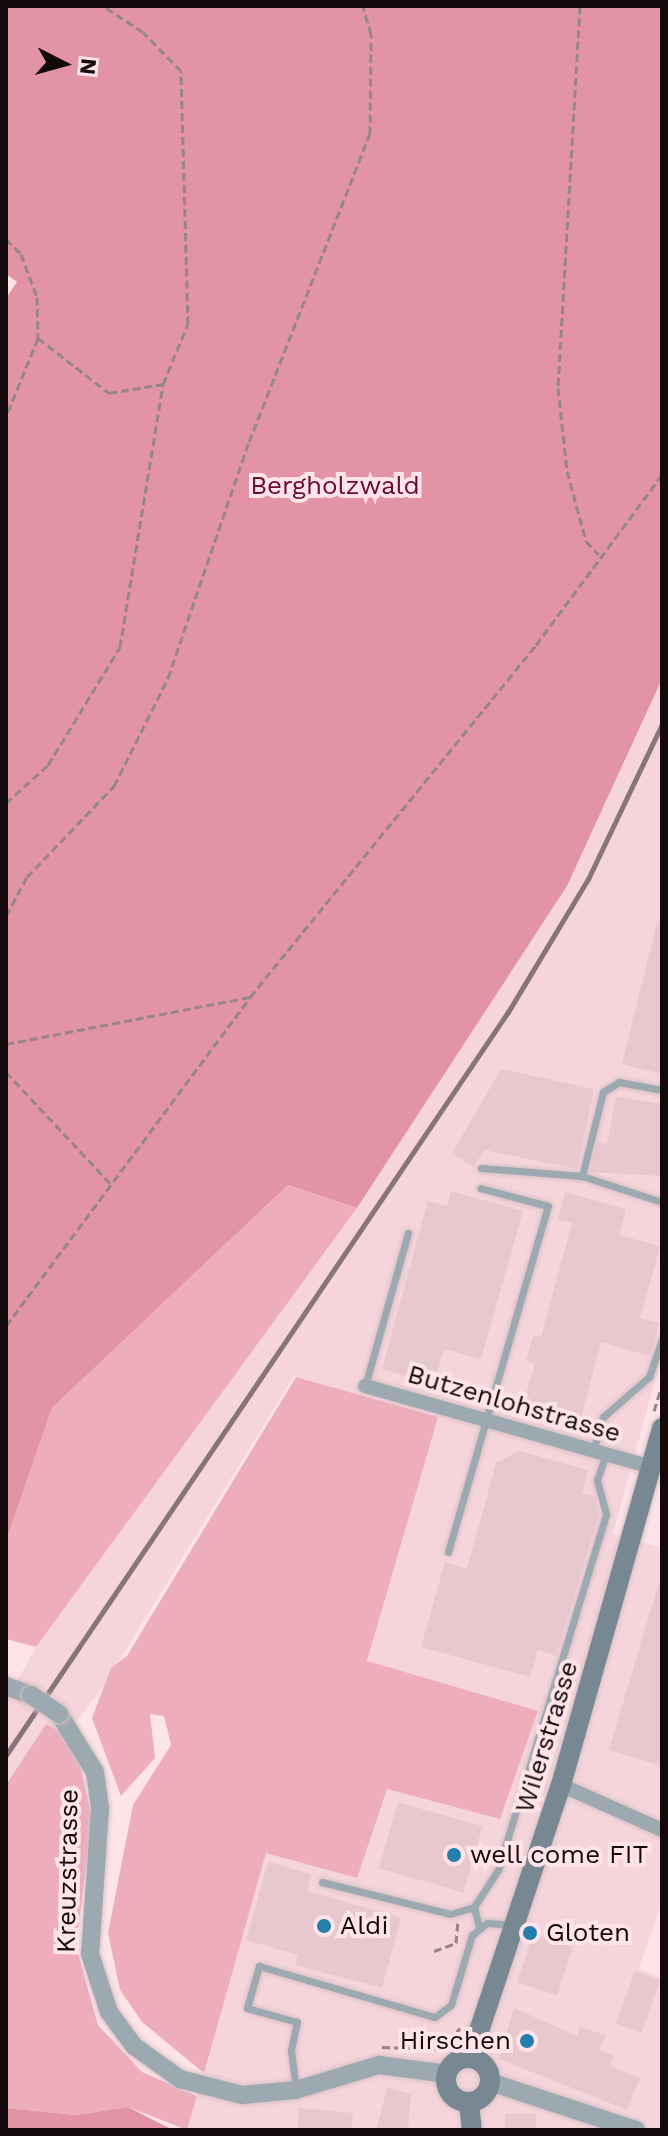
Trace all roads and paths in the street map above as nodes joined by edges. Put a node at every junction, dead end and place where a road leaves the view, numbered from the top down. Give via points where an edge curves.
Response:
1 (103, 6) edge
2 (363, 6) edge
3 (580, 6) edge
4 (6, 239) edge
5 (38, 338) junction
6 (163, 384) junction
7 (6, 417) edge
8 (662, 475) edge
9 (598, 554) junction
10 (6, 803) edge
11 (6, 916) edge
12 (250, 997) junction
13 (6, 1044) edge
14 (6, 1072) edge
15 (662, 1090) edge
16 (481, 1168) dead end
17 (582, 1176) junction
18 (111, 1184) junction
19 (480, 1188) dead end
20 (662, 1202) edge
21 (408, 1233) dead end
22 (6, 1326) edge
23 (662, 1340) edge
24 (365, 1386) joint
25 (486, 1421) junction
26 (662, 1428) edge
27 (599, 1453) junction
28 (651, 1467) junction
29 (448, 1552) dead end
30 (6, 1686) edge
31 (561, 1785) junction
32 (662, 1830) edge
33 (322, 1882) dead end
34 (474, 1907) junction
35 (515, 1925) junction
36 (479, 1927) junction
37 (456, 1941) dead end
38 (434, 1951) dead end
39 (376, 2048) dead end
40 (457, 2065) junction
41 (490, 2082) junction
42 (296, 2090) junction
43 (469, 2103) junction
44 (472, 2130) edge
45 (636, 2130) edge

1 - 6 path via 143,32 181,71 188,324
2 - 11 path via 371,34 370,134 249,442 168,678 114,786 27,877
3 - 9 path via 558,388 567,471 586,541
4 - 5 path via 21,254 37,297
5 - 6 path via 109,393
5 - 7 path
6 - 10 path via 120,647 48,765
8 - 9 path
9 - 12 path via 536,645
12 - 13 path
12 - 18 path
14 - 18 path
15 - 17 lane via 619,1082 603,1092
16 - 17 lane
17 - 20 lane
18 - 22 path
19 - 25 lane via 548,1206
21 - 24 lane
23 - 27 lane via 649,1377 603,1417
24 - 25 street, Butzenlohstrasse
25 - 27 street, Butzenlohstrasse
25 - 29 lane
26 - 28 main road, Wilerstrasse
27 - 28 street, Butzenlohstrasse
27 - 34 lane via 597,1480 606,1514 498,1870
28 - 31 main road, Wilerstrasse
30 - 42 street, Kreuzstrasse, bridge via 59,1714 88,1753 98,1790 90,1954 109,2012 148,2058 193,2085 242,2095
31 - 32 street
31 - 35 main road, Wilerstrasse
33 - 34 lane via 450,1914
34 - 36 lane
35 - 36 lane
35 - 40 main road, Wilerstrasse
36 - 42 lane via 451,2005 435,2017 259,1966 247,2008 297,2022 291,2050
37 - 38 path
39 - 40 path via 446,2047
40 - 41 main road via 485,2066
40 - 42 street, Kreuzstrasse via 379,2065
40 - 43 main road via 449,2092
41 - 43 main road
41 - 45 street
43 - 44 main road

